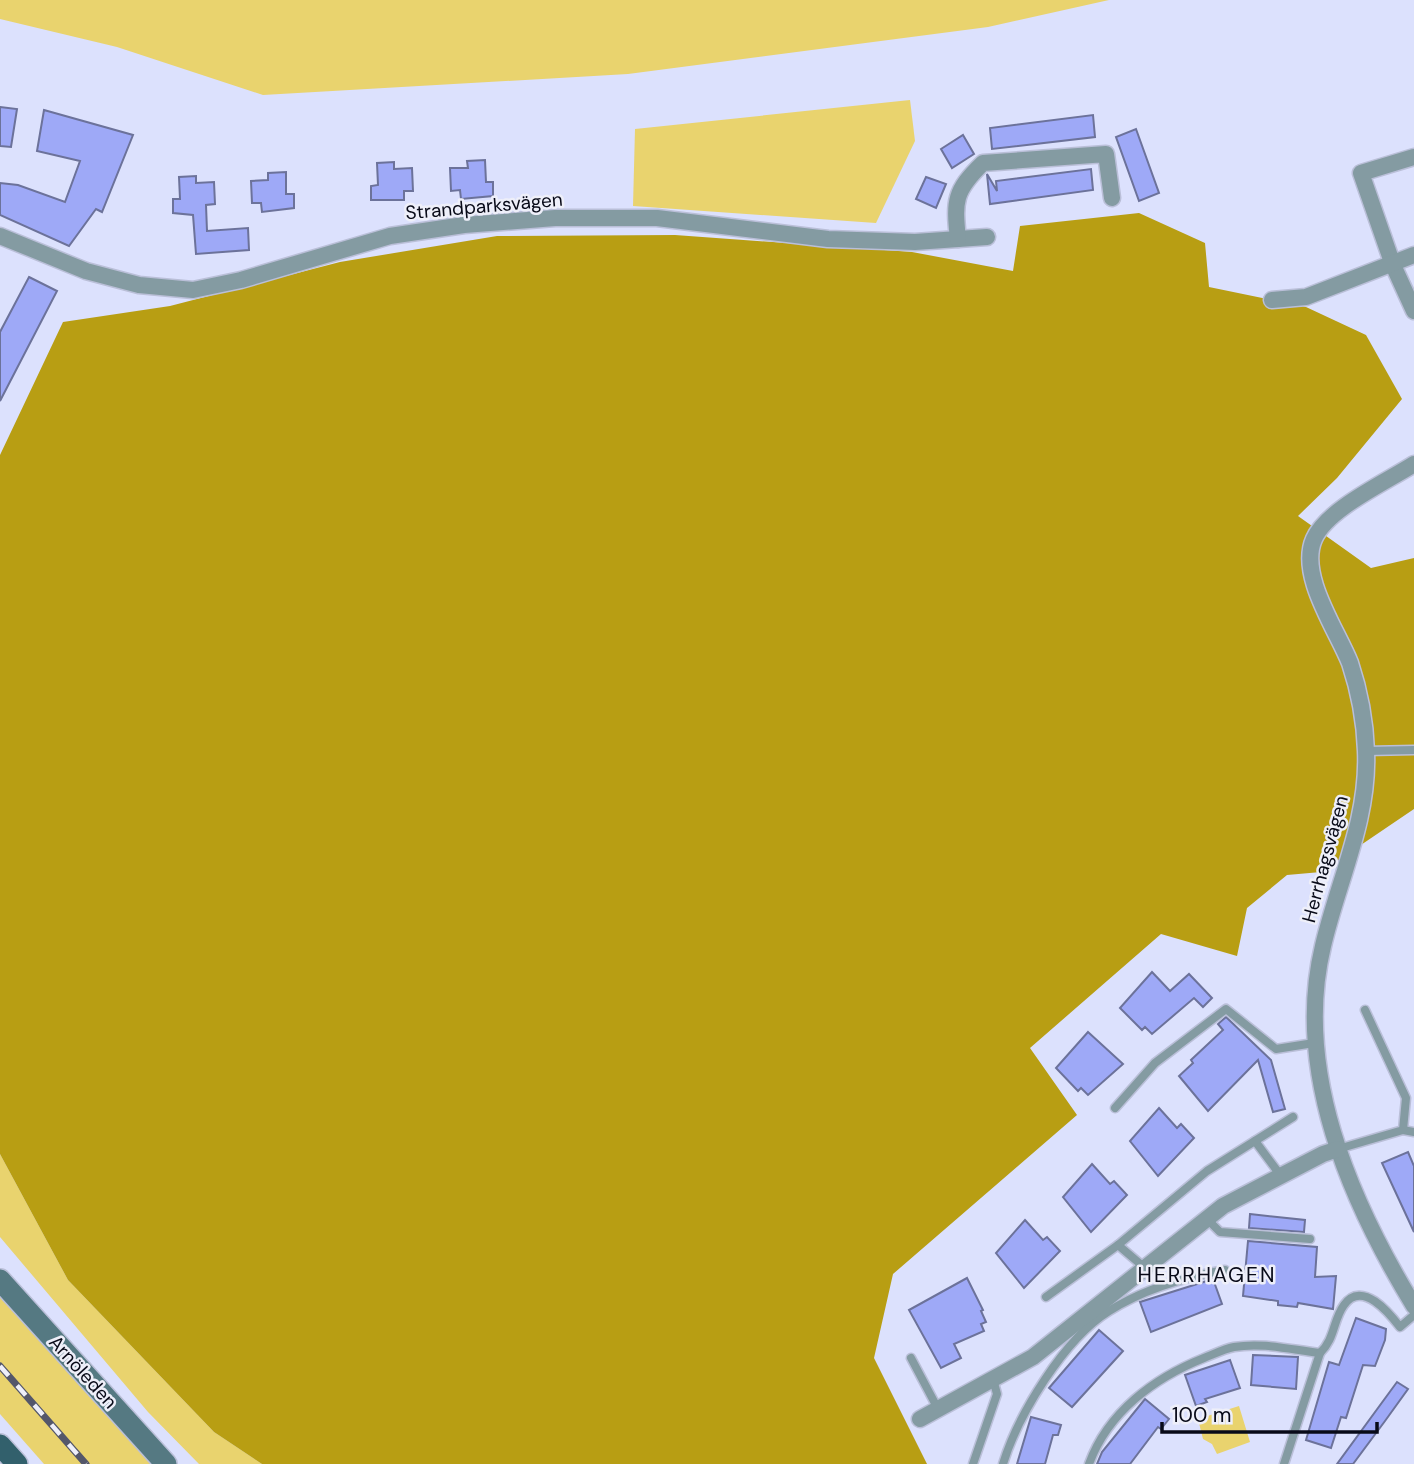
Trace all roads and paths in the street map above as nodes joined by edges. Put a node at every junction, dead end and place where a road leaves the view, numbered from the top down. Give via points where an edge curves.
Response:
1 (1414, 157) edge
2 (1112, 198) dead end
3 (0, 236) edge
4 (987, 237) dead end
5 (958, 239) junction
6 (1414, 255) edge
7 (1393, 265) junction
8 (1272, 300) dead end
9 (1414, 311) edge
10 (1414, 464) edge
11 (1414, 750) edge
12 (1366, 751) junction
13 (1365, 1010) dead end
14 (1314, 1043) junction
15 (1115, 1108) dead end
16 (1293, 1117) dead end
17 (1403, 1130) junction
18 (1414, 1132) edge
19 (1255, 1141) junction
20 (1338, 1149) junction
21 (1281, 1176) junction
22 (1207, 1219) junction
23 (1310, 1239) dead end
24 (1118, 1245) junction
25 (1145, 1268) junction
26 (1225, 1270) dead end
27 (0, 1280) edge
28 (1046, 1297) dead end
29 (1414, 1306) edge
30 (1107, 1312) junction
31 (1414, 1315) edge
32 (1320, 1353) junction
33 (911, 1358) dead end
34 (993, 1379) junction
35 (938, 1409) junction
36 (920, 1419) dead end
37 (0, 1445) edge
38 (18, 1464) edge
39 (166, 1464) edge
40 (973, 1464) edge
41 (1003, 1464) edge
42 (1089, 1464) edge
43 (1284, 1464) edge

1 - 7 street via 1361,173
2 - 5 street via 1106,154 983,163 965,182 954,204
3 - 5 street, Strandparksvägen via 86,271 139,285 193,290 390,236 464,225 657,218 828,239
4 - 5 street, Strandparksvägen
6 - 7 street
7 - 8 street via 1306,297
7 - 9 street
10 - 12 street, Herrhagsvägen via 1330,517 1313,540 1310,565 1350,664 1362,709
11 - 12 lane
12 - 14 street, Herrhagsvägen via 1357,836 1322,948
13 - 17 lane via 1406,1098
14 - 15 lane via 1276,1049 1226,1009 1155,1063
14 - 20 street, Herrhagsvägen
16 - 19 lane
17 - 18 lane
17 - 20 lane
19 - 21 lane
19 - 24 lane via 1207,1171
20 - 21 street
20 - 29 street, Herrhagsvägen via 1394,1273
21 - 22 street
22 - 23 lane via 1220,1232
22 - 25 street
24 - 25 lane
24 - 28 lane
25 - 30 street
26 - 30 lane via 1191,1276
27 - 39 main road, Arnöleden
30 - 34 street
30 - 41 lane via 1069,1349 1038,1390 1010,1441
31 - 32 lane via 1401,1327 1382,1305 1367,1297 1353,1297 1344,1304 1330,1343
32 - 42 lane via 1259,1345 1232,1347 1175,1370 1151,1383 1124,1409 1096,1446
32 - 43 lane
33 - 35 lane
34 - 35 street
34 - 40 lane via 997,1394
35 - 36 street
37 - 38 main road

